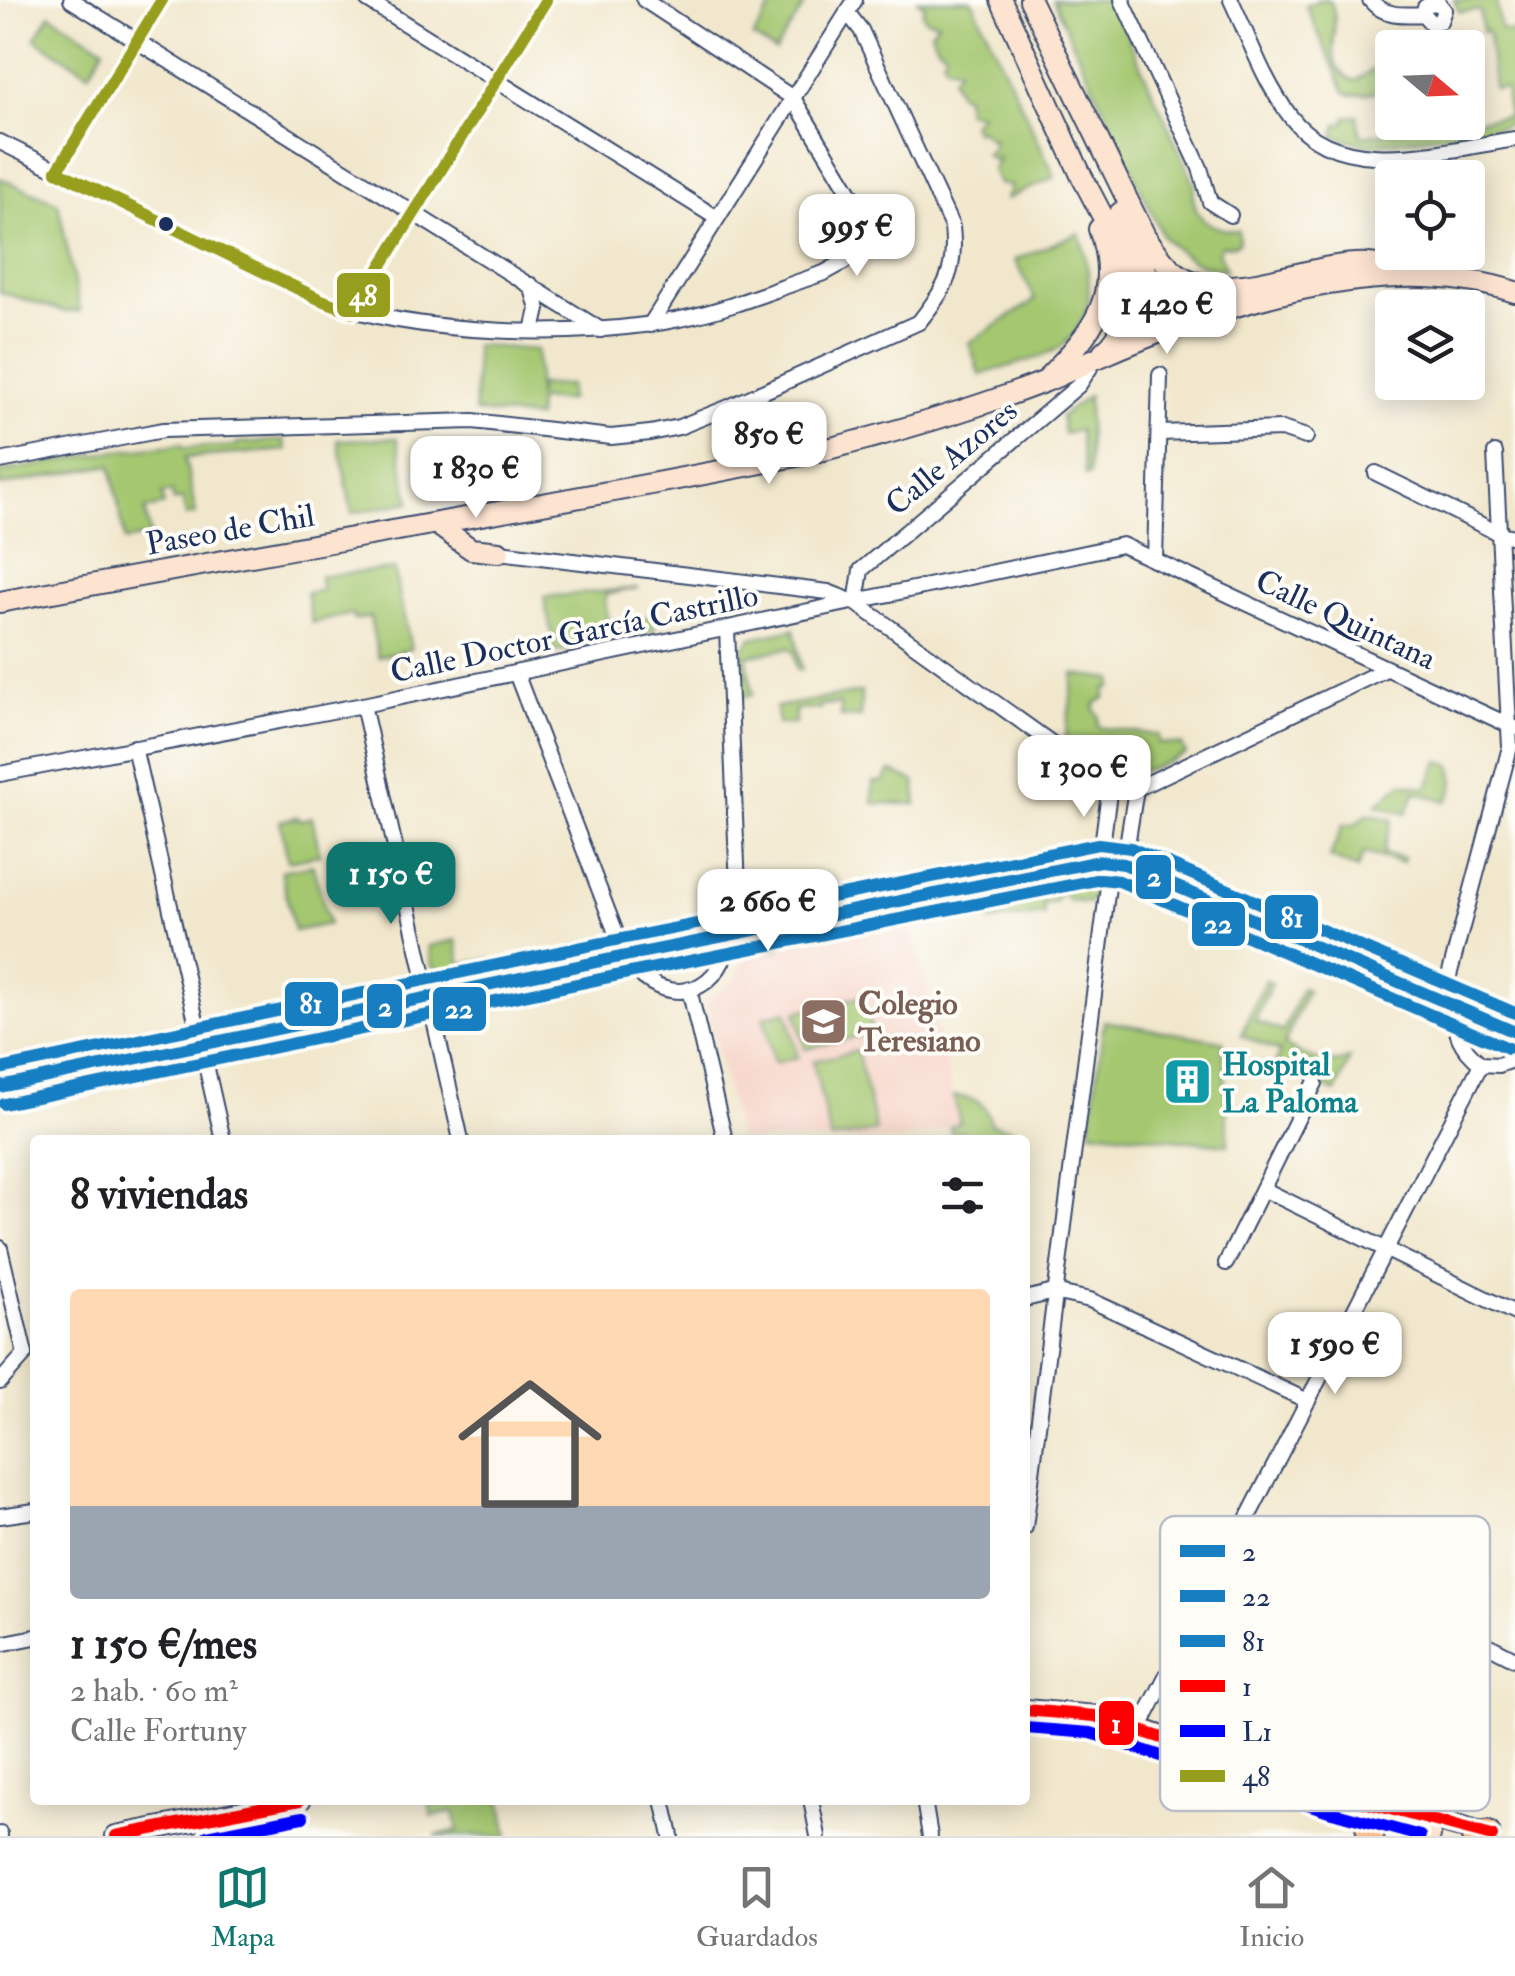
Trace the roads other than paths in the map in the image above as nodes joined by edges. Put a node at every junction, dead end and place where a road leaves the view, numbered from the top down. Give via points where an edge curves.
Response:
1 (71, 0) edge
2 (162, 0) edge
3 (367, 0) edge
4 (546, 0) edge
5 (644, 0) edge
6 (1001, 0) edge
7 (1030, 0) edge
8 (1122, 0) edge
9 (1230, 0) edge
10 (1370, 0) edge
11 (851, 6) edge
12 (1424, 14) dead end
13 (136, 41) junction
14 (496, 80) junction
15 (1070, 86) junction
16 (792, 98) junction
17 (1515, 139) edge
18 (0, 142) edge
19 (57, 171) junction
20 (1080, 175) junction
21 (1098, 206) junction
22 (414, 215) junction
23 (1230, 215) dead end
24 (718, 218) junction
25 (1441, 276) junction
26 (531, 285) junction
27 (1515, 292) edge
28 (353, 312) junction
29 (1152, 318) junction
30 (1191, 321) junction
31 (650, 325) junction
32 (603, 331) junction
33 (533, 332) junction
34 (1126, 346) junction
35 (1096, 358) junction
36 (1160, 374) dead end
37 (1043, 383) junction
38 (1159, 433) junction
39 (1306, 437) dead end
40 (1495, 453) dead end
41 (0, 461) edge
42 (1376, 473) dead end
43 (477, 518) junction
44 (438, 525) junction
45 (1508, 535) edge
46 (499, 552) junction
47 (1155, 560) junction
48 (0, 602) edge
49 (856, 603) junction
50 (727, 630) junction
51 (1386, 669) junction
52 (516, 673) junction
53 (364, 705) junction
54 (1512, 727) edge
55 (134, 748) junction
56 (0, 774) edge
57 (1110, 786) junction
58 (1136, 789) junction
59 (1112, 863) junction
60 (734, 935) junction
61 (625, 956) junction
62 (689, 989) junction
63 (430, 997) junction
64 (1448, 1004) junction
65 (1515, 1032) edge
66 (203, 1045) junction
67 (1515, 1060) edge
68 (1481, 1064) junction
69 (1316, 1083) dead end
70 (0, 1086) edge
71 (222, 1135) edge
72 (460, 1135) edge
73 (724, 1135) edge
74 (1263, 1188) junction
75 (0, 1248) edge
76 (1385, 1249) junction
77 (1226, 1264) dead end
78 (4, 1276) edge
79 (1054, 1292) junction
80 (1030, 1298) edge
81 (1515, 1313) edge
82 (30, 1353) edge
83 (0, 1382) edge
84 (1308, 1402) junction
85 (1030, 1486) edge
86 (30, 1511) edge
87 (0, 1516) edge
88 (1250, 1516) edge
89 (30, 1638) edge
90 (0, 1644) edge
91 (1490, 1645) edge
92 (1515, 1658) edge
93 (1160, 1689) edge
94 (1030, 1710) edge
95 (1139, 1729) junction
96 (1160, 1736) edge
97 (274, 1805) edge
98 (665, 1805) edge
99 (812, 1805) edge
100 (925, 1805) edge
101 (1357, 1811) edge
102 (1373, 1811) edge
103 (1403, 1811) edge
104 (1485, 1835) edge
105 (116, 1836) edge
106 (671, 1836) edge
107 (818, 1836) edge
108 (930, 1836) edge
109 (1371, 1836) edge
110 (1430, 1836) edge

1 - 13 street
2 - 13 street
3 - 14 street
4 - 14 street
5 - 16 street
6 - 20 street
7 - 15 street
8 - 23 street via 1210,202
9 - 17 street via 1292,120 1320,141 1387,158
10 - 12 street via 1388,14
11 - 16 street
11 - 41 street via 952,227 951,275 919,322 729,407 650,433 610,437 473,421 164,430
13 - 19 street
13 - 22 street
14 - 22 street
14 - 24 street
15 - 25 street via 1145,236 1170,269 1188,280 1249,283 1366,264
15 - 29 street via 1150,286
16 - 24 street
16 - 31 street via 851,194 857,217 844,262
18 - 19 street
19 - 28 street
20 - 21 street
20 - 37 street via 1102,239 1105,292 1092,328
21 - 29 street
21 - 35 street via 1124,300 1120,338
22 - 26 street
22 - 28 street
24 - 31 street
25 - 27 street, Paseo de Chil
25 - 30 street, Paseo de Chil via 1356,280
26 - 32 street
26 - 33 street via 538,309
28 - 33 street
29 - 30 street
29 - 34 street via 1142,337
30 - 34 street, Paseo de Chil
31 - 32 street
32 - 33 street
34 - 35 street, Paseo de Chil
35 - 37 street, Paseo de Chil
35 - 49 street, Calle Azores via 1079,386 861,570
36 - 38 street
37 - 43 street, Paseo de Chil via 816,452
38 - 39 street via 1282,429
38 - 47 street
40 - 45 street
42 - 45 street
43 - 44 street, Paseo de Chil
43 - 46 street via 483,541
44 - 46 street via 471,549
44 - 48 street, Paseo de Chil
45 - 54 street
46 - 49 street via 828,592
47 - 49 street, Calle Doctor García Castrillo via 1122,545
47 - 51 street, Calle Quintana
49 - 50 street, Calle Doctor García Castrillo
49 - 57 street
50 - 52 street, Calle Doctor García Castrillo
50 - 60 street
51 - 54 street, Calle Quintana
51 - 58 street
52 - 53 street, Calle Doctor García Castrillo
52 - 61 street
53 - 55 street, Calle Doctor García Castrillo
53 - 63 street
54 - 64 street
55 - 56 street, Calle Doctor García Castrillo
55 - 66 street
57 - 58 street
57 - 59 street
58 - 59 street
59 - 60 street
59 - 64 street
59 - 79 street
60 - 61 street
60 - 62 street via 709,978
61 - 62 street via 650,985
61 - 63 street
62 - 73 street
63 - 66 street
63 - 72 street
64 - 65 street
64 - 68 street via 1455,1032
66 - 70 street
66 - 71 street
67 - 68 street
68 - 76 street
69 - 74 street
74 - 76 street
74 - 77 street
75 - 78 street
76 - 81 street
76 - 84 street
78 - 82 street
79 - 80 street
79 - 84 street via 1090,1300
79 - 85 street
82 - 83 street
84 - 88 street
86 - 87 street
89 - 90 street
91 - 92 street
93 - 95 street
94 - 95 street via 1095,1716
95 - 96 street
97 - 105 street
98 - 106 street
99 - 107 street
100 - 108 street
101 - 109 highway
102 - 110 street
103 - 104 street

